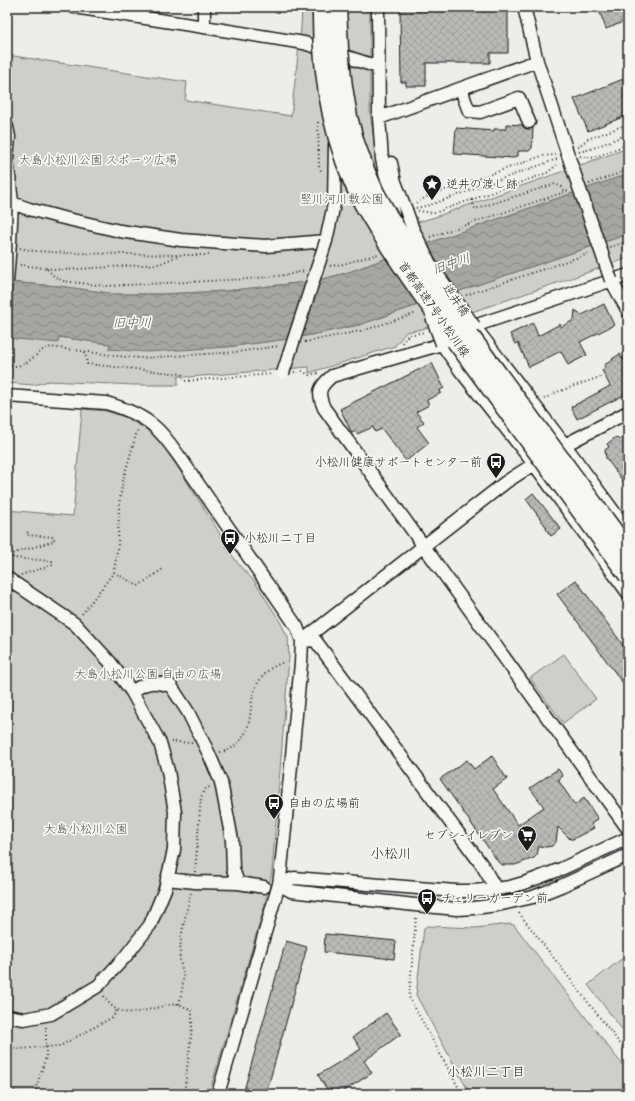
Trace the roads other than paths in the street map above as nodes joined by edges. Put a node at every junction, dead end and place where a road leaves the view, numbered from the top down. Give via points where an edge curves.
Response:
1 (74, 7) edge
2 (204, 7) edge
3 (322, 7) edge
4 (337, 7) edge
5 (378, 7) edge
6 (524, 7) edge
7 (204, 27) junction
8 (536, 61) junction
9 (378, 66) junction
10 (334, 70) dead end
11 (462, 88) junction
12 (379, 118) junction
13 (529, 122) dead end
14 (7, 127) edge
15 (9, 199) edge
16 (326, 241) junction
17 (628, 275) edge
18 (612, 280) junction
19 (7, 282) edge
20 (628, 311) edge
21 (474, 326) junction
22 (442, 344) junction
23 (283, 373) road end
24 (7, 396) edge
25 (628, 412) edge
26 (564, 444) junction
27 (534, 464) junction
28 (628, 531) edge
29 (424, 547) junction
30 (628, 551) edge
31 (628, 575) edge
32 (10, 580) edge
33 (628, 593) edge
34 (302, 641) junction
35 (132, 692) junction
36 (628, 829) edge
37 (628, 838) edge
38 (628, 855) edge
39 (167, 879) junction
40 (238, 883) junction
41 (278, 884) junction
42 (264, 886) dead end
43 (496, 889) junction
44 (7, 1016) edge
45 (218, 1094) edge

1 - 7 street
2 - 7 street
3 - 31 highway, 首都高速7号小松川線, bridge via 323,53 333,120 340,147 363,202 418,290
4 - 30 highway, 首都高速7号小松川線, bridge via 338,49 348,117 355,143 375,193 428,279
5 - 9 street
6 - 8 street
7 - 9 street via 304,43
8 - 11 street
8 - 18 street, bridge via 564,157
9 - 12 street
10 - 16 street via 334,204
11 - 12 street
11 - 13 street via 469,111 480,112 519,98
12 - 21 street, 逆井橋, bridge via 395,182 413,208 412,227 430,264
12 - 22 street, bridge via 382,159 393,212
14 - 15 street
15 - 16 street via 30,209 59,217 120,231 181,240 266,246
15 - 19 street, bridge via 12,245
16 - 23 street, bridge
17 - 18 street
18 - 20 street
18 - 21 street
21 - 26 street, 逆井橋
22 - 27 street
22 - 29 street via 332,376 323,384 320,391 324,408
24 - 34 street via 106,403 142,418 156,428 181,459 297,627
25 - 26 street
26 - 27 street
26 - 28 street, 逆井橋
27 - 29 street via 506,482
27 - 33 street
29 - 34 street
29 - 36 street
32 - 35 street via 74,624 110,662
34 - 41 street via 284,852
34 - 43 street via 315,640 482,865
35 - 39 street via 160,743 168,771 175,812 174,850
35 - 40 street via 142,685 156,682 171,686 188,712 221,782 232,840 233,869
37 - 43 street via 543,876
38 - 41 street via 533,897 474,908 457,909 296,892
39 - 40 street
39 - 44 street via 150,925 98,986 51,1014 24,1018
40 - 42 street
41 - 43 street via 294,878 455,891
41 - 45 street

